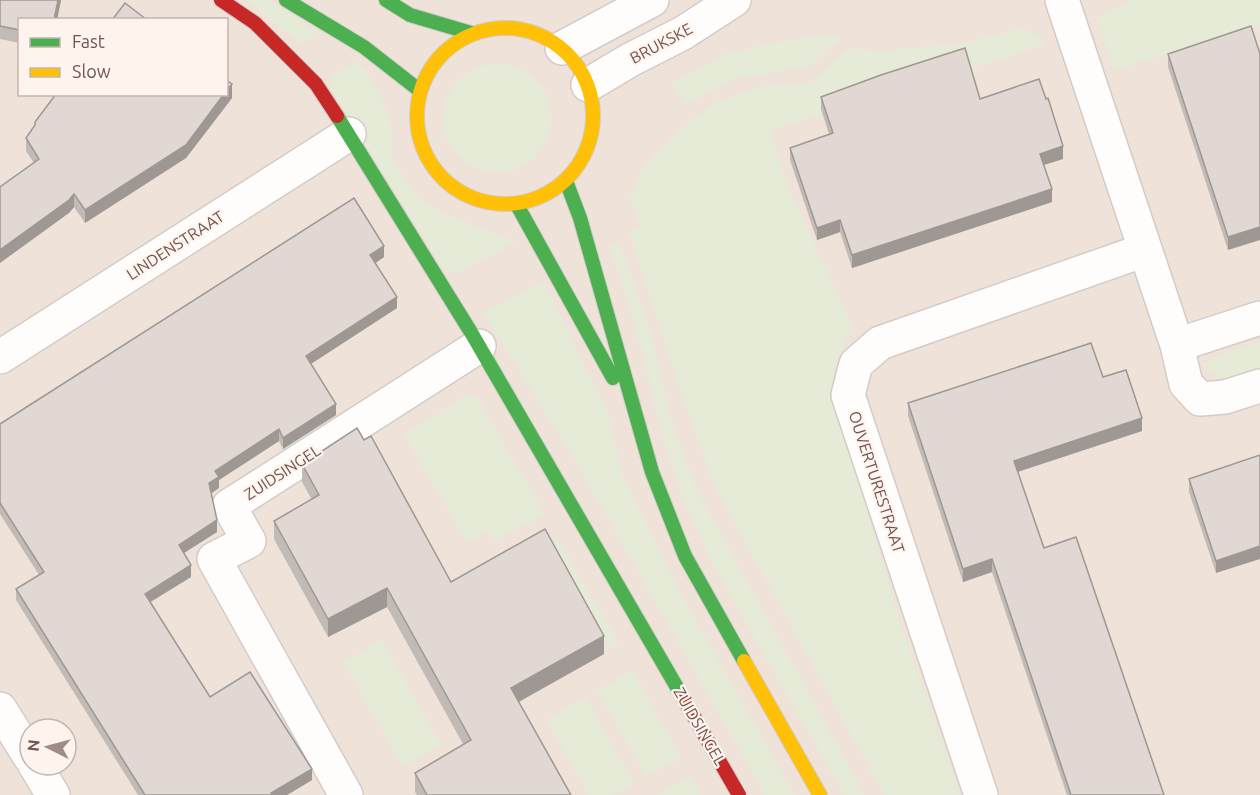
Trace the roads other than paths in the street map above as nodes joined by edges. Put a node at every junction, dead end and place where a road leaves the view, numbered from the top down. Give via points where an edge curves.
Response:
1 (221, 0) edge
2 (286, 0) edge
3 (386, 0) edge
4 (652, 0) edge
5 (734, 0) edge
6 (1062, 0) edge
7 (471, 33) junction
8 (562, 48) junction
9 (588, 84) junction
10 (419, 90) junction
11 (349, 134) junction
12 (566, 181) junction
13 (517, 205) junction
14 (1145, 250) junction
15 (1260, 318) edge
16 (1177, 345) junction
17 (479, 346) junction
18 (0, 357) edge
19 (1260, 386) edge
20 (635, 416) junction
21 (0, 709) edge
22 (18, 738) edge
23 (42, 777) edge
24 (53, 795) edge
25 (346, 795) edge
26 (739, 795) edge
27 (820, 795) edge
28 (981, 795) edge

1 - 11 main road, ZUIDSINGEL via 255,23 316,84
2 - 10 main road via 364,47
3 - 7 main road via 410,15
4 - 8 street
5 - 9 street, BRUKSKE via 683,33
6 - 14 street
7 - 8 main road via 502,27 534,32
7 - 10 main road via 438,56
8 - 9 main road
9 - 12 main road via 594,119 586,153
10 - 13 main road via 416,125 427,159 449,187 481,203
11 - 17 main road, ZUIDSINGEL
11 - 18 street, LINDENSTRAAT
12 - 13 main road via 543,197
12 - 20 main road via 580,218
13 - 20 main road
14 - 16 street
14 - 28 street, OUVERTURESTRAAT via 880,343 856,364 848,395
15 - 16 street
16 - 19 street via 1186,384 1200,399 1225,397
17 - 25 street, ZUIDSINGEL via 229,506 249,541 214,559
17 - 26 main road, ZUIDSINGEL
20 - 27 main road via 685,556
21 - 22 street
23 - 24 street

